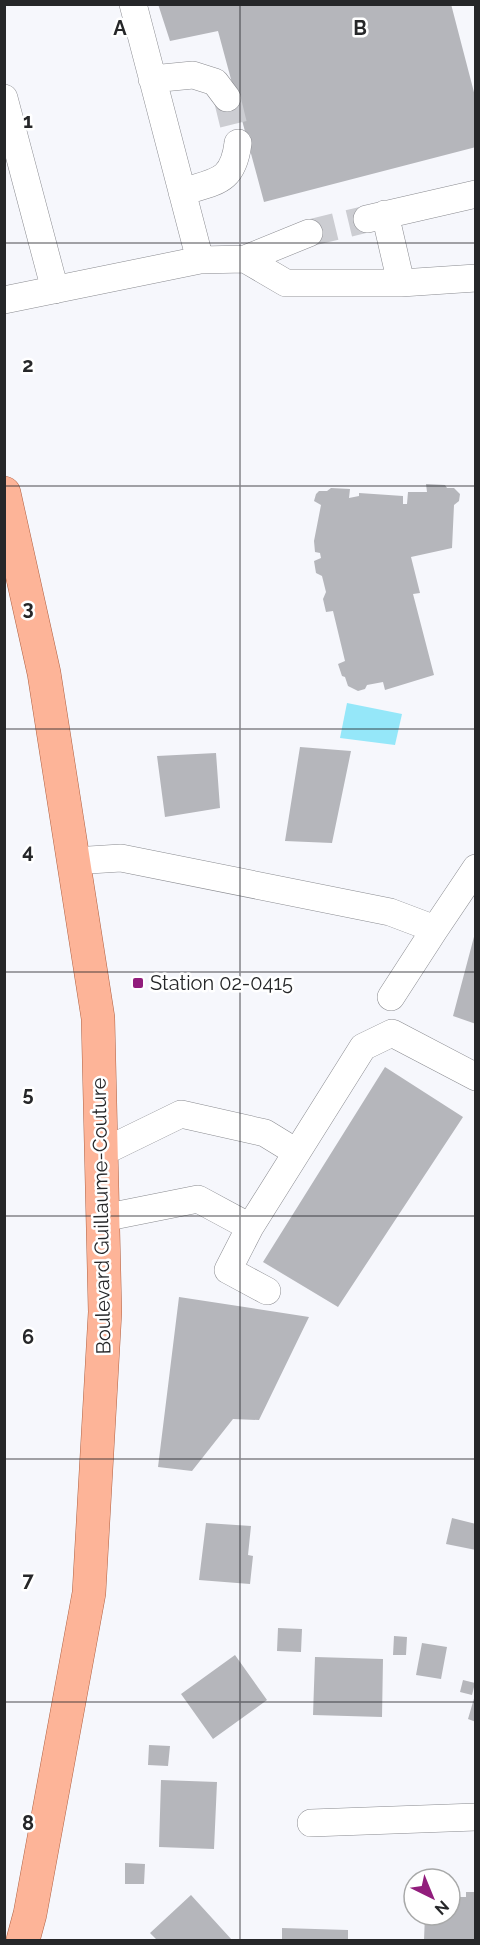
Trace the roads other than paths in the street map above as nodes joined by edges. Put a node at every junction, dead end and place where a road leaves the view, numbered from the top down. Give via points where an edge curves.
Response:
1 (133, 4) edge
2 (152, 79) junction
3 (4, 98) edge
4 (227, 98) tunnel mouth
5 (238, 143) tunnel mouth
6 (182, 192) junction
7 (476, 194) edge
8 (309, 233) tunnel mouth
9 (200, 260) junction
10 (245, 260) junction
11 (476, 278) edge
12 (400, 283) junction
13 (55, 290) junction
14 (4, 300) edge
15 (4, 493) edge
16 (74, 861) junction
17 (475, 871) edge
18 (435, 929) junction
19 (391, 997) dead end
20 (476, 1077) edge
21 (296, 1152) junction
22 (101, 1153) junction
23 (103, 1218) junction
24 (250, 1227) junction
25 (267, 1291) dead end
26 (476, 1817) edge
27 (311, 1823) dead end
28 (23, 1941) edge

1 - 2 street
2 - 4 street via 194,75 215,82
2 - 6 street
3 - 13 street
5 - 6 street via 236,161 223,178
6 - 9 street
7 - 12 street via 376,217
8 - 10 street
9 - 10 street
9 - 13 street
10 - 12 street via 286,283
11 - 12 street
13 - 14 street
15 - 16 main road, Boulevard Guillaume-Couture via 44,673
16 - 18 street via 121,858 390,912
16 - 22 main road, Boulevard Guillaume-Couture via 98,1018
17 - 18 street
18 - 19 street
20 - 21 street via 392,1033 363,1047
21 - 22 street via 266,1133 181,1114
21 - 24 street
22 - 23 main road, Boulevard Guillaume-Couture
23 - 24 street via 198,1199
23 - 28 main road, Boulevard Guillaume-Couture via 105,1312 89,1593
24 - 25 street via 228,1270
26 - 27 street

